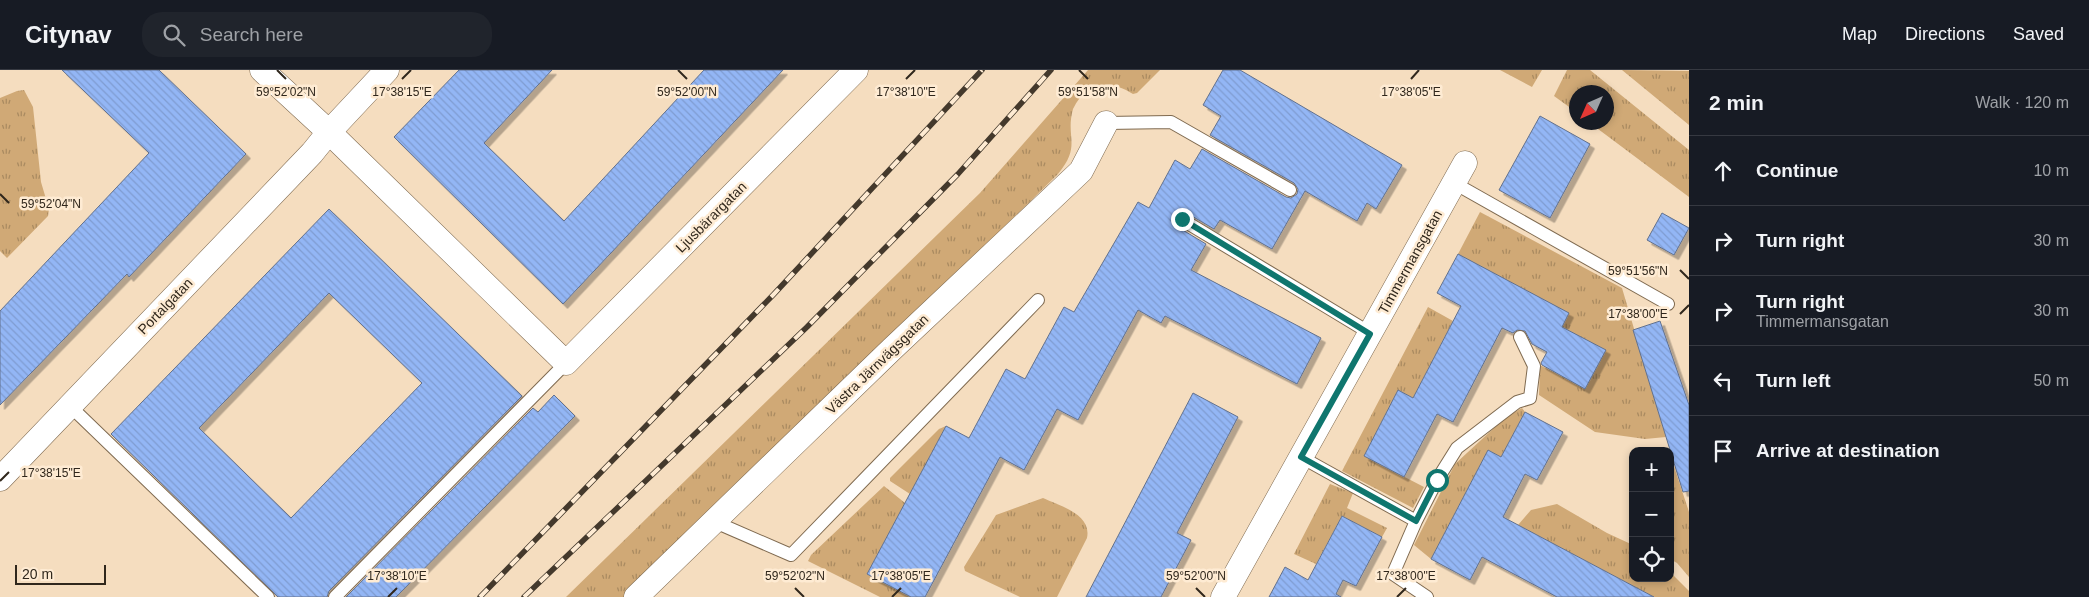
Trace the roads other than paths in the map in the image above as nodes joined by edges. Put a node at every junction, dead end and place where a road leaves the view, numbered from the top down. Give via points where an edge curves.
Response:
1 (262, 70) edge
2 (387, 70) edge
3 (856, 70) edge
4 (1106, 123) joint
5 (328, 132) junction
6 (1465, 162) dead end
7 (1454, 183) junction
8 (1290, 190) dead end
9 (1182, 219) dead end
10 (1038, 300) dead end
11 (1668, 304) dead end
12 (1370, 334) junction
13 (1520, 337) dead end
14 (566, 363) junction
15 (70, 406) junction
16 (1301, 457) junction
17 (0, 479) edge
18 (1416, 521) junction
19 (715, 522) junction
20 (268, 597) edge
21 (334, 597) edge
22 (636, 597) edge
23 (1223, 597) edge
24 (1427, 597) edge

1 - 5 street
2 - 5 street, Portalgatan
3 - 14 street, Ljusbärargatan
4 - 8 lane via 1171,122
4 - 19 street, Västra Järnvägsgatan via 1081,171
5 - 14 street
5 - 15 street, Portalgatan
6 - 7 street, Timmermansgatan
7 - 11 lane
7 - 12 street, Timmermansgatan
9 - 12 lane
10 - 19 lane via 791,555
12 - 16 street, Timmermansgatan
13 - 18 lane via 1534,366 1530,398 1517,402 1457,448
14 - 21 lane
15 - 17 street, Portalgatan
15 - 20 lane
16 - 18 lane
16 - 23 street, Timmermansgatan
18 - 24 lane via 1393,574
19 - 22 street, Västra Järnvägsgatan

